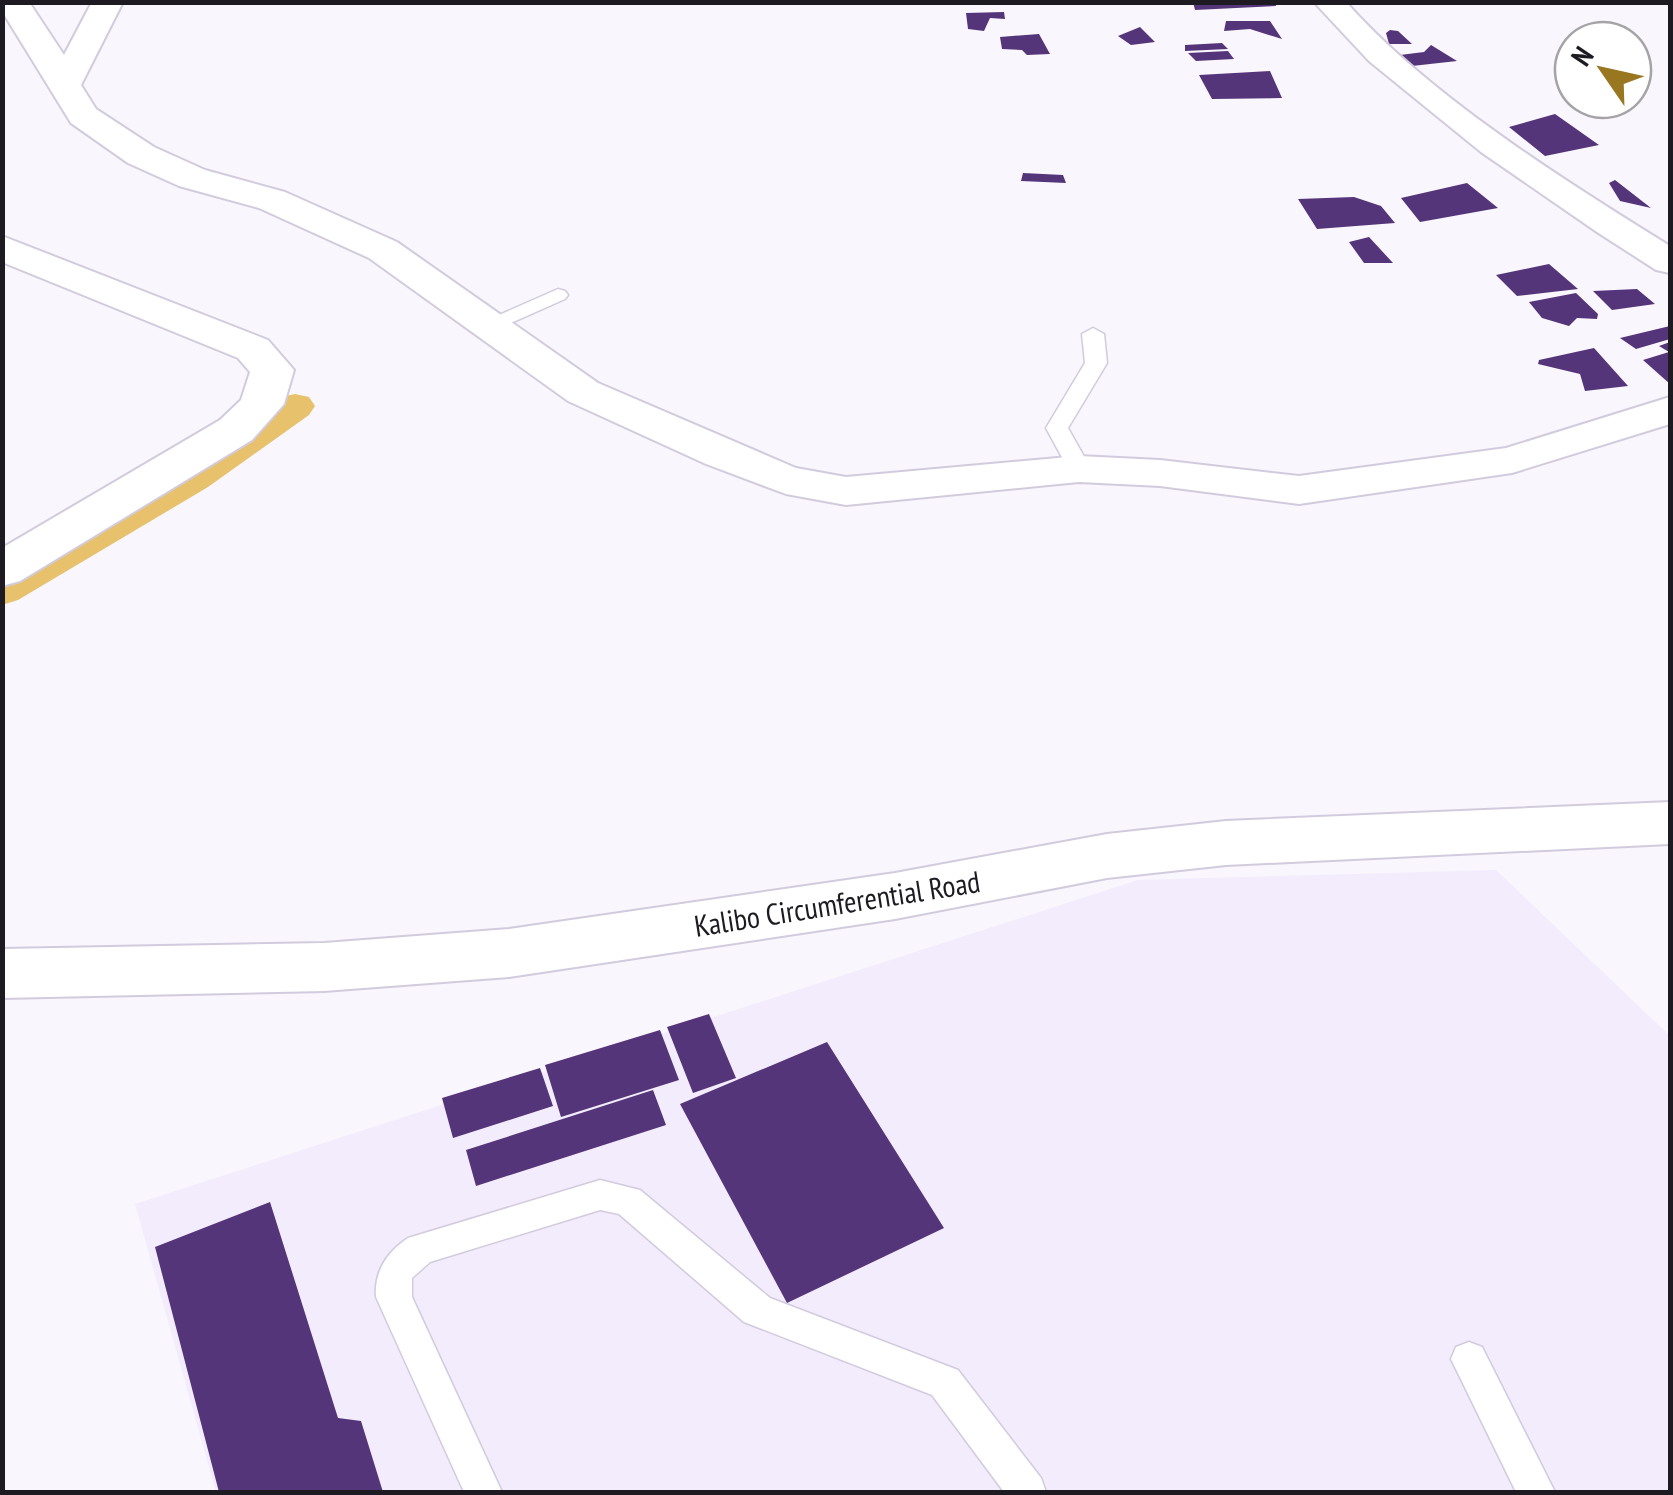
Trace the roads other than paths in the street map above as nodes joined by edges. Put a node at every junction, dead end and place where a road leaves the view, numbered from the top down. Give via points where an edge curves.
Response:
1 (12, 2) edge
2 (108, 2) edge
3 (1330, 2) edge
4 (64, 86) junction
5 (2, 248) edge
6 (1670, 262) edge
7 (558, 295) dead end
8 (485, 326) junction
9 (1093, 334) dead end
10 (1670, 410) edge
11 (1079, 469) junction
12 (2, 570) edge
13 (1670, 823) edge
14 (2, 974) edge
15 (1469, 1359) dead end
16 (483, 1492) edge
17 (1027, 1492) edge
18 (1536, 1492) edge

1 - 4 street
2 - 4 street
3 - 6 street via 1386,60 1474,130
4 - 8 street via 83,116 141,155 192,178 272,200 384,250
5 - 12 main road via 254,350 272,370 263,402 236,430
7 - 8 lane
8 - 11 street via 583,392 786,480 846,491
9 - 11 lane via 1096,363 1057,428
10 - 11 street via 1512,460 1299,490
13 - 14 main road, Kalibo Circumferential Road via 1226,843 1107,856 895,896 509,953 324,967
15 - 18 lane
16 - 17 lane via 394,1297 395,1276 420,1250 600,1195 628,1200 758,1310 945,1382

